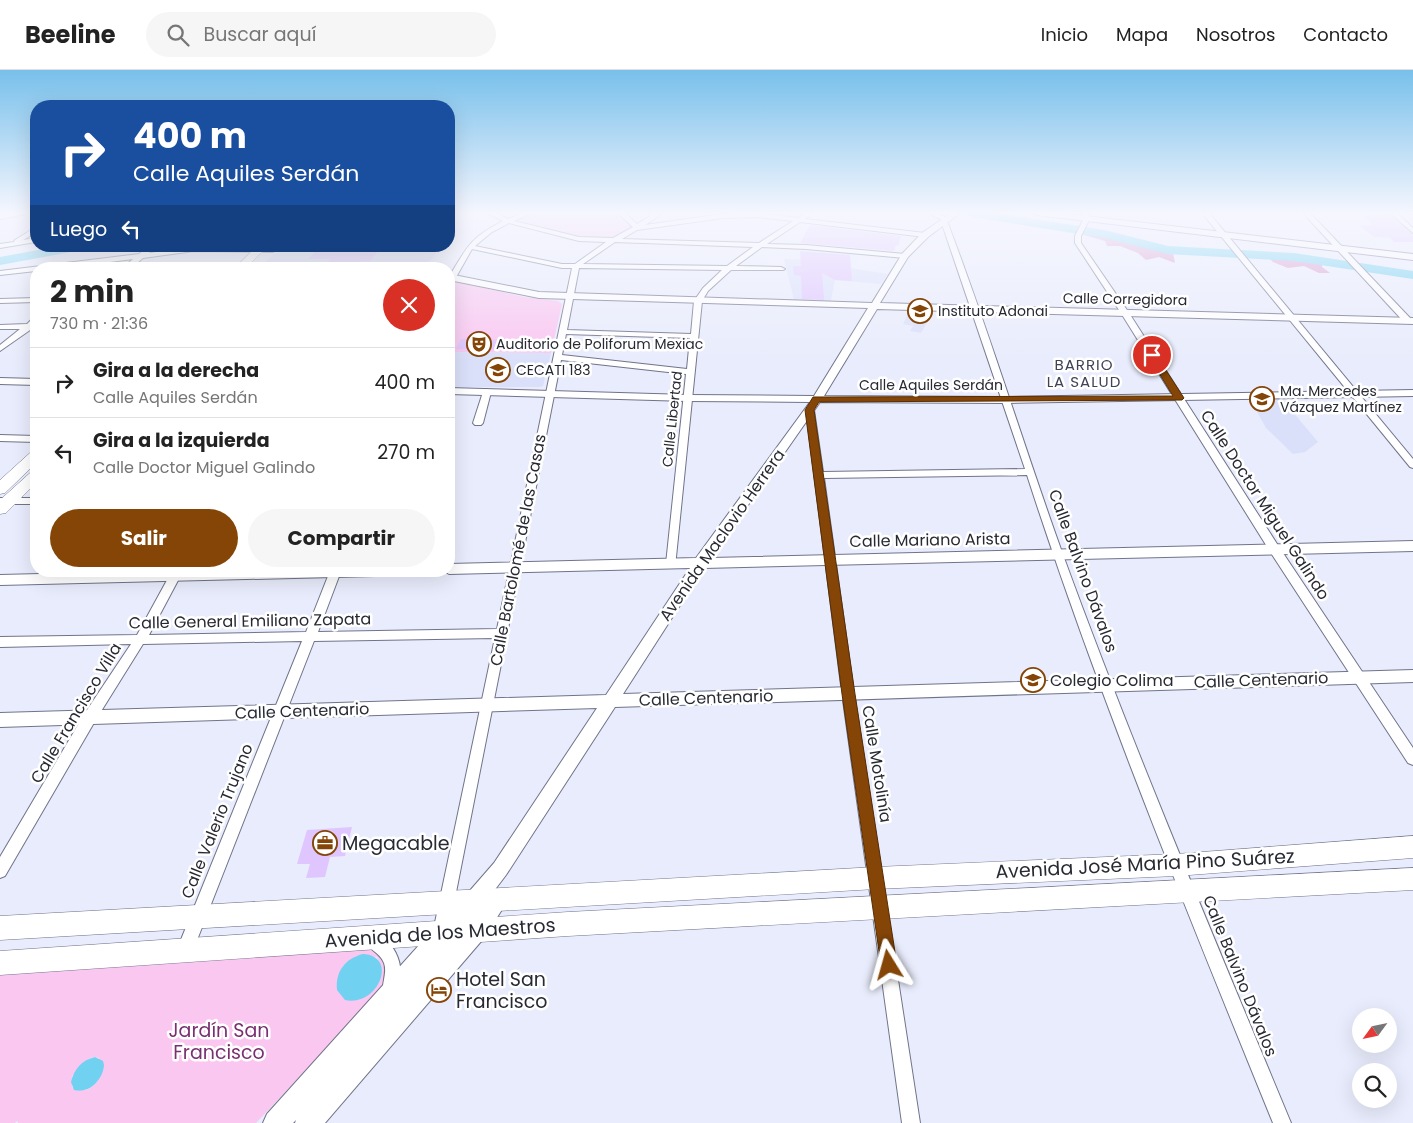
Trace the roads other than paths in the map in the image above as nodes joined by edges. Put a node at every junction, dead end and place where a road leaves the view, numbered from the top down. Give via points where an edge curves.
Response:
1 (550, 262) edge
2 (581, 262) edge
3 (739, 262) edge
4 (901, 262) edge
5 (962, 262) edge
6 (1090, 262) edge
7 (1245, 262) edge
8 (1354, 262) edge
9 (576, 267) junction
10 (729, 269) junction
11 (781, 269) dead end
12 (30, 270) edge
13 (0, 273) edge
14 (455, 278) edge
15 (570, 297) junction
16 (30, 300) edge
17 (0, 301) edge
18 (698, 301) junction
19 (874, 306) junction
20 (975, 310) junction
21 (1125, 313) junction
22 (1290, 318) junction
23 (1411, 323) edge
24 (30, 326) edge
25 (0, 327) edge
26 (30, 328) edge
27 (562, 332) junction
28 (694, 336) junction
29 (0, 349) edge
30 (557, 357) junction
31 (690, 372) junction
32 (0, 381) edge
33 (30, 382) edge
34 (455, 391) edge
35 (487, 392) junction
36 (550, 393) junction
37 (1413, 393) edge
38 (1354, 395) junction
39 (688, 398) junction
40 (1179, 398) junction
41 (1007, 400) junction
42 (813, 405) junction
43 (478, 424) dead end
44 (0, 438) edge
45 (30, 440) edge
46 (30, 463) edge
47 (1413, 465) edge
48 (1030, 472) junction
49 (818, 475) junction
50 (30, 479) edge
51 (2, 500) edge
52 (30, 501) edge
53 (1413, 546) edge
54 (1275, 550) junction
55 (1058, 555) junction
56 (830, 560) junction
57 (700, 563) junction
58 (671, 564) junction
59 (514, 568) junction
60 (455, 570) edge
61 (88, 577) edge
62 (174, 577) edge
63 (334, 577) edge
64 (0, 580) edge
65 (501, 633) junction
66 (310, 637) junction
67 (141, 638) junction
68 (0, 642) edge
69 (1413, 676) edge
70 (1358, 677) junction
71 (1108, 685) junction
72 (848, 694) junction
73 (609, 701) junction
74 (487, 705) junction
75 (280, 712) junction
76 (90, 718) junction
77 (0, 720) edge
78 (1413, 759) edge
79 (1413, 847) edge
80 (1176, 865) junction
81 (0, 870) edge
82 (876, 878) junction
83 (1413, 878) edge
84 (1188, 892) junction
85 (486, 900) junction
86 (447, 902) junction
87 (881, 906) junction
88 (197, 917) junction
89 (0, 928) edge
90 (476, 930) junction
91 (444, 931) junction
92 (368, 937) junction
93 (184, 952) junction
94 (0, 963) edge
95 (387, 999) junction
96 (276, 1123) edge
97 (308, 1123) edge
98 (911, 1123) edge
99 (1282, 1123) edge

1 - 9 street
2 - 9 street
3 - 10 street
4 - 19 street, Avenida Maclovio Herrera
5 - 20 street, Calle Balvino Dávalos
6 - 21 street, Calle Doctor Miguel Galindo
7 - 22 street
8 - 23 street
9 - 10 street
9 - 15 street, Calle Bartolomé de las Casas
10 - 11 street
10 - 18 street
12 - 13 street
14 - 15 street, Calle Corregidora
15 - 18 street, Calle Corregidora
15 - 27 street, Calle Bartolomé de las Casas
16 - 17 street
18 - 19 street, Calle Corregidora
18 - 28 street, Calle Libertad
19 - 20 street, Calle Corregidora
19 - 42 street, Avenida Maclovio Herrera
20 - 21 street, Calle Corregidora
20 - 41 street, Calle Balvino Dávalos
21 - 22 street, Calle Corregidora
21 - 40 street, Calle Doctor Miguel Galindo
22 - 23 street, Calle Corregidora
22 - 38 street
24 - 25 street
26 - 29 street
27 - 28 street
27 - 30 street, Calle Bartolomé de las Casas
28 - 31 street, Calle Libertad
30 - 31 street
30 - 36 street, Calle Bartolomé de las Casas
31 - 39 street, Calle Libertad
32 - 33 street
34 - 35 street, Calle Aquiles Serdán
35 - 36 street, Calle Aquiles Serdán
35 - 43 street
36 - 39 street, Calle Aquiles Serdán
36 - 59 street, Calle Bartolomé de las Casas
37 - 38 street, Calle Aquiles Serdán
38 - 40 street, Calle Aquiles Serdán
38 - 47 street
39 - 42 street, Calle Aquiles Serdán
39 - 58 street, Calle Libertad
40 - 41 street, Calle Aquiles Serdán
40 - 54 street, Calle Doctor Miguel Galindo
41 - 42 street, Calle Aquiles Serdán
41 - 48 street, Calle Balvino Dávalos
42 - 49 street, Calle Motolinía
42 - 57 street, Avenida Maclovio Herrera
44 - 45 street
46 - 51 main road
48 - 49 street
48 - 55 street, Calle Balvino Dávalos
49 - 56 street, Calle Motolinía
50 - 51 main road
51 - 52 street
53 - 54 street, Calle Mariano Arista
54 - 55 street, Calle Mariano Arista
54 - 70 street, Calle Doctor Miguel Galindo
55 - 56 street, Calle Mariano Arista
55 - 71 street, Calle Balvino Dávalos
56 - 57 street, Calle Mariano Arista
56 - 72 street, Calle Motolinía
57 - 58 street, Calle Mariano Arista
57 - 73 street, Avenida Maclovio Herrera
58 - 59 street, Calle Mariano Arista
59 - 60 street, Calle Mariano Arista
59 - 65 street, Calle Bartolomé de las Casas
61 - 64 street
62 - 67 street, Calle Francisco Villa
63 - 66 street, Calle Valerio Trujano
65 - 66 street, Calle General Emiliano Zapata
65 - 74 street, Calle Bartolomé de las Casas
66 - 67 street, Calle General Emiliano Zapata
66 - 75 street, Calle Valerio Trujano
67 - 68 street, Calle General Emiliano Zapata
67 - 76 street, Calle Francisco Villa
69 - 70 street, Calle Centenario
70 - 71 street, Calle Centenario
70 - 78 street, Calle Doctor Miguel Galindo
71 - 72 street, Calle Centenario
71 - 80 street, Calle Balvino Dávalos
72 - 73 street, Calle Centenario
72 - 82 street, Calle Motolinía
73 - 74 street, Calle Centenario
73 - 85 street, Avenida Maclovio Herrera via 500,869
74 - 75 street, Calle Centenario
74 - 86 street, Calle Bartolomé de las Casas
75 - 76 street, Calle Centenario
75 - 88 street, Calle Valerio Trujano
76 - 77 street, Calle Centenario
76 - 81 street, Calle Francisco Villa
79 - 80 main road, Avenida José María Pino Suárez
80 - 82 main road, Avenida José María Pino Suárez
80 - 84 street, Calle Balvino Dávalos
82 - 85 main road, Avenida de los Maestros
82 - 87 street, Calle Motolinía
83 - 84 main road, Avenida José María Pino Suárez
84 - 87 main road, Avenida José María Pino Suárez
84 - 99 street, Calle Balvino Dávalos
85 - 86 main road, Avenida de los Maestros
85 - 90 main road
85 - 91 main road
86 - 88 main road, Avenida de los Maestros
86 - 91 street, Calle Bartolomé de las Casas
87 - 90 main road, Avenida de los Maestros
87 - 98 street, Calle Motolinía
88 - 89 main road
88 - 93 street, Calle Valerio Trujano
90 - 91 main road, Avenida de los Maestros
90 - 97 main road
91 - 92 main road, Avenida de los Maestros
91 - 95 main road
92 - 93 main road, Avenida de los Maestros
92 - 95 street via 389,954 394,967
93 - 94 main road, Avenida de los Maestros
95 - 96 main road

